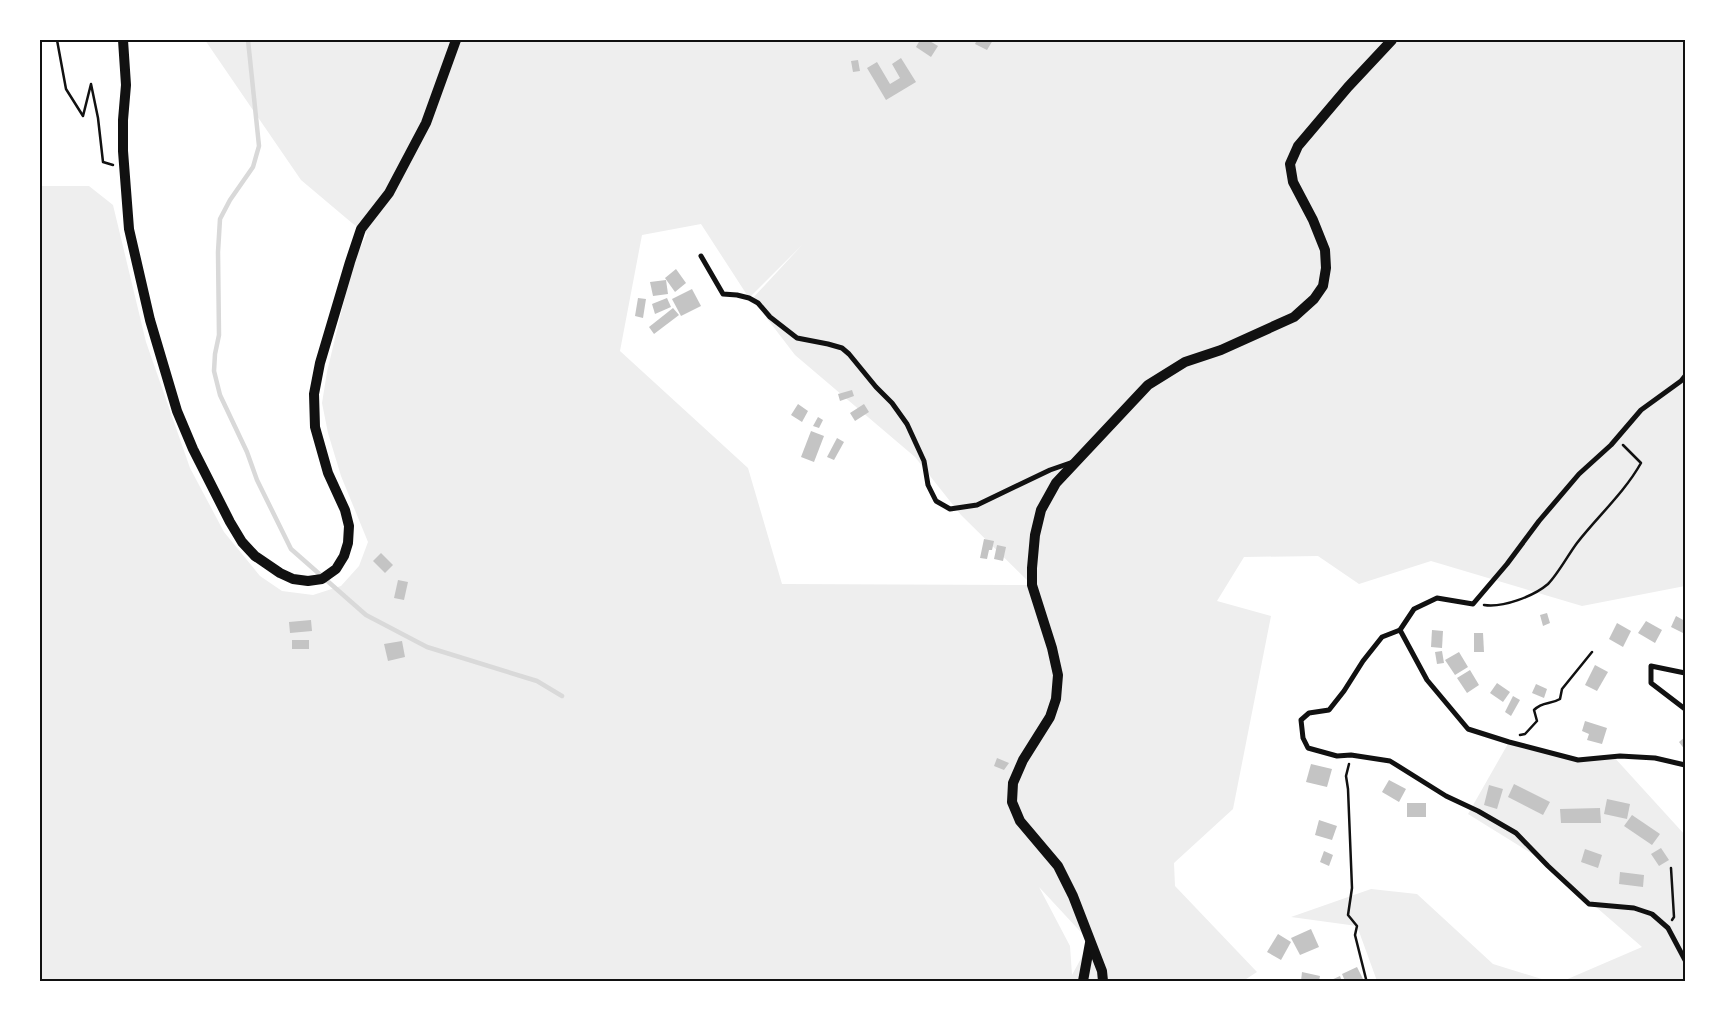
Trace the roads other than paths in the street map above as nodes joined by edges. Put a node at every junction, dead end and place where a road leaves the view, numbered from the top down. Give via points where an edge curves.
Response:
1 (123, 40) edge
2 (456, 40) edge
3 (1392, 40) edge
4 (701, 256) dead end
5 (1685, 376) edge
6 (1076, 461) junction
7 (1400, 630) junction
8 (1685, 673) edge
9 (1685, 709) edge
10 (1685, 765) edge
11 (1090, 942) junction
12 (1685, 960) edge
13 (1083, 981) edge
14 (1103, 981) edge

1 - 2 highway via 126,85 124,169 129,229 150,320 177,411 193,449 242,542 280,573 308,581 322,579 336,569 348,543 349,526 328,473 315,427 314,394 320,363 362,228 389,193 426,123
3 - 6 highway via 1298,146 1290,164 1293,182 1325,250 1323,286 1314,299 1294,317 1221,350 1184,362 1165,373 1148,385
4 - 6 street via 723,294 749,298 758,303 797,338 842,348 849,354 906,424 924,461 928,485 936,501 950,509 977,505
5 - 7 street via 1641,410 1580,474 1473,604 1437,598 1414,609
6 - 11 highway via 1056,483 1041,510 1034,535 1032,585 1058,675 1056,699 1050,716 1023,760 1013,783 1012,802 1020,821 1058,866
7 - 10 street via 1427,680 1468,729 1578,760 1620,756 1655,758
7 - 12 street via 1382,637 1329,710 1309,713 1301,720 1308,748 1337,756 1390,761 1516,833 1589,904 1634,908 1652,914 1668,928
8 - 9 street via 1651,666 1651,684
11 - 13 highway
11 - 14 highway

